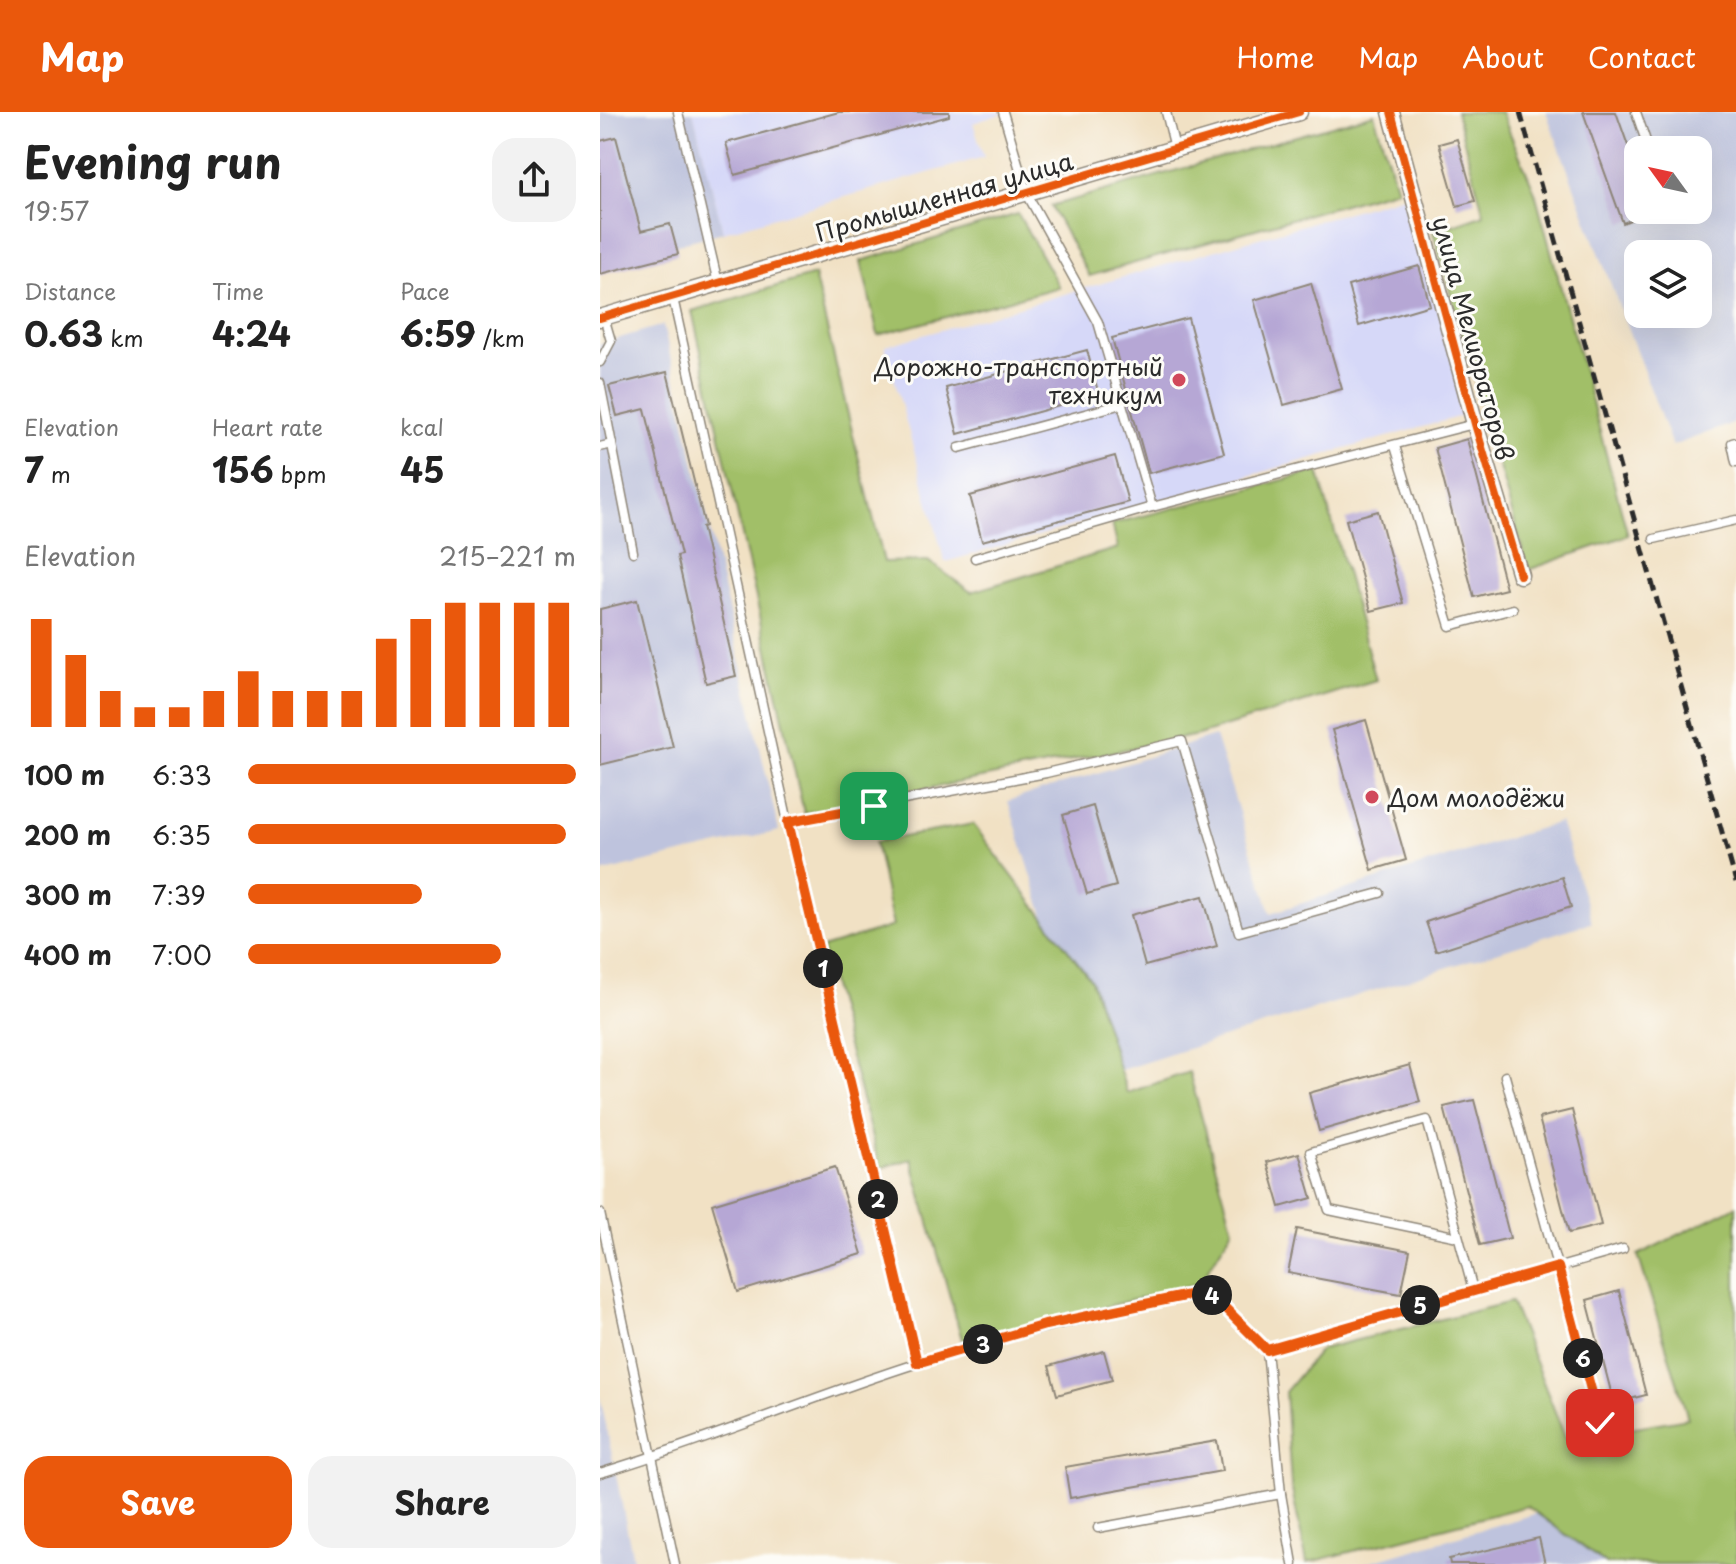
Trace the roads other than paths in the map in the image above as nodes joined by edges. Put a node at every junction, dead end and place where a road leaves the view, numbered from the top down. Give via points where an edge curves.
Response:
1 (678, 112) edge
2 (1003, 112) edge
3 (1166, 112) edge
4 (1296, 112) edge
5 (1391, 112) edge
6 (1636, 112) edge
7 (1644, 136) edge
8 (1175, 148) junction
9 (1027, 194) junction
10 (718, 284) junction
11 (673, 298) junction
12 (602, 317) edge
13 (600, 362) edge
14 (600, 383) edge
15 (1122, 404) junction
16 (1475, 424) junction
17 (1736, 442) edge
18 (612, 444) junction
19 (1395, 446) junction
20 (600, 447) edge
21 (959, 448) dead end
22 (1736, 462) edge
23 (1152, 507) junction
24 (1736, 520) edge
25 (1654, 539) dead end
26 (633, 552) dead end
27 (975, 558) dead end
28 (1520, 575) dead end
29 (1513, 609) dead end
30 (788, 822) junction
31 (1380, 893) dead end
32 (1505, 1076) dead end
33 (600, 1213) edge
34 (1458, 1237) junction
35 (1623, 1249) dead end
36 (1558, 1267) junction
37 (1473, 1290) junction
38 (1267, 1350) junction
39 (917, 1363) junction
40 (1600, 1423) dead end
41 (653, 1457) junction
42 (600, 1473) edge
43 (1281, 1494) junction
44 (1098, 1528) dead end
45 (675, 1564) edge
46 (1293, 1564) edge

1 - 10 lane
2 - 9 lane
3 - 8 lane
4 - 8 street, Промышленная улица
5 - 16 street, улица Мелиораторов
6 - 7 lane
8 - 9 street, Промышленная улица
9 - 10 street, Промышленная улица
9 - 15 lane via 1098,322
10 - 11 street, Промышленная улица
11 - 12 street, Промышленная улица
11 - 30 lane
12 - 13 lane via 611,341
14 - 18 lane
15 - 21 lane
15 - 23 lane
16 - 19 lane
16 - 28 street, улица Мелиораторов
17 - 22 lane
18 - 20 lane
18 - 26 lane
19 - 23 lane
19 - 29 lane via 1450,626
23 - 27 lane
24 - 25 lane
30 - 31 lane via 1182,741 1239,932
30 - 39 lane
32 - 36 lane
33 - 41 lane
34 - 34 lane via 1329,1210 1311,1152 1427,1120
34 - 37 lane
35 - 36 lane
36 - 37 lane
36 - 40 lane
37 - 38 lane
38 - 39 lane via 1208,1291 1045,1325
38 - 43 lane
39 - 41 lane
41 - 42 lane
41 - 45 lane
43 - 44 lane
43 - 46 lane

